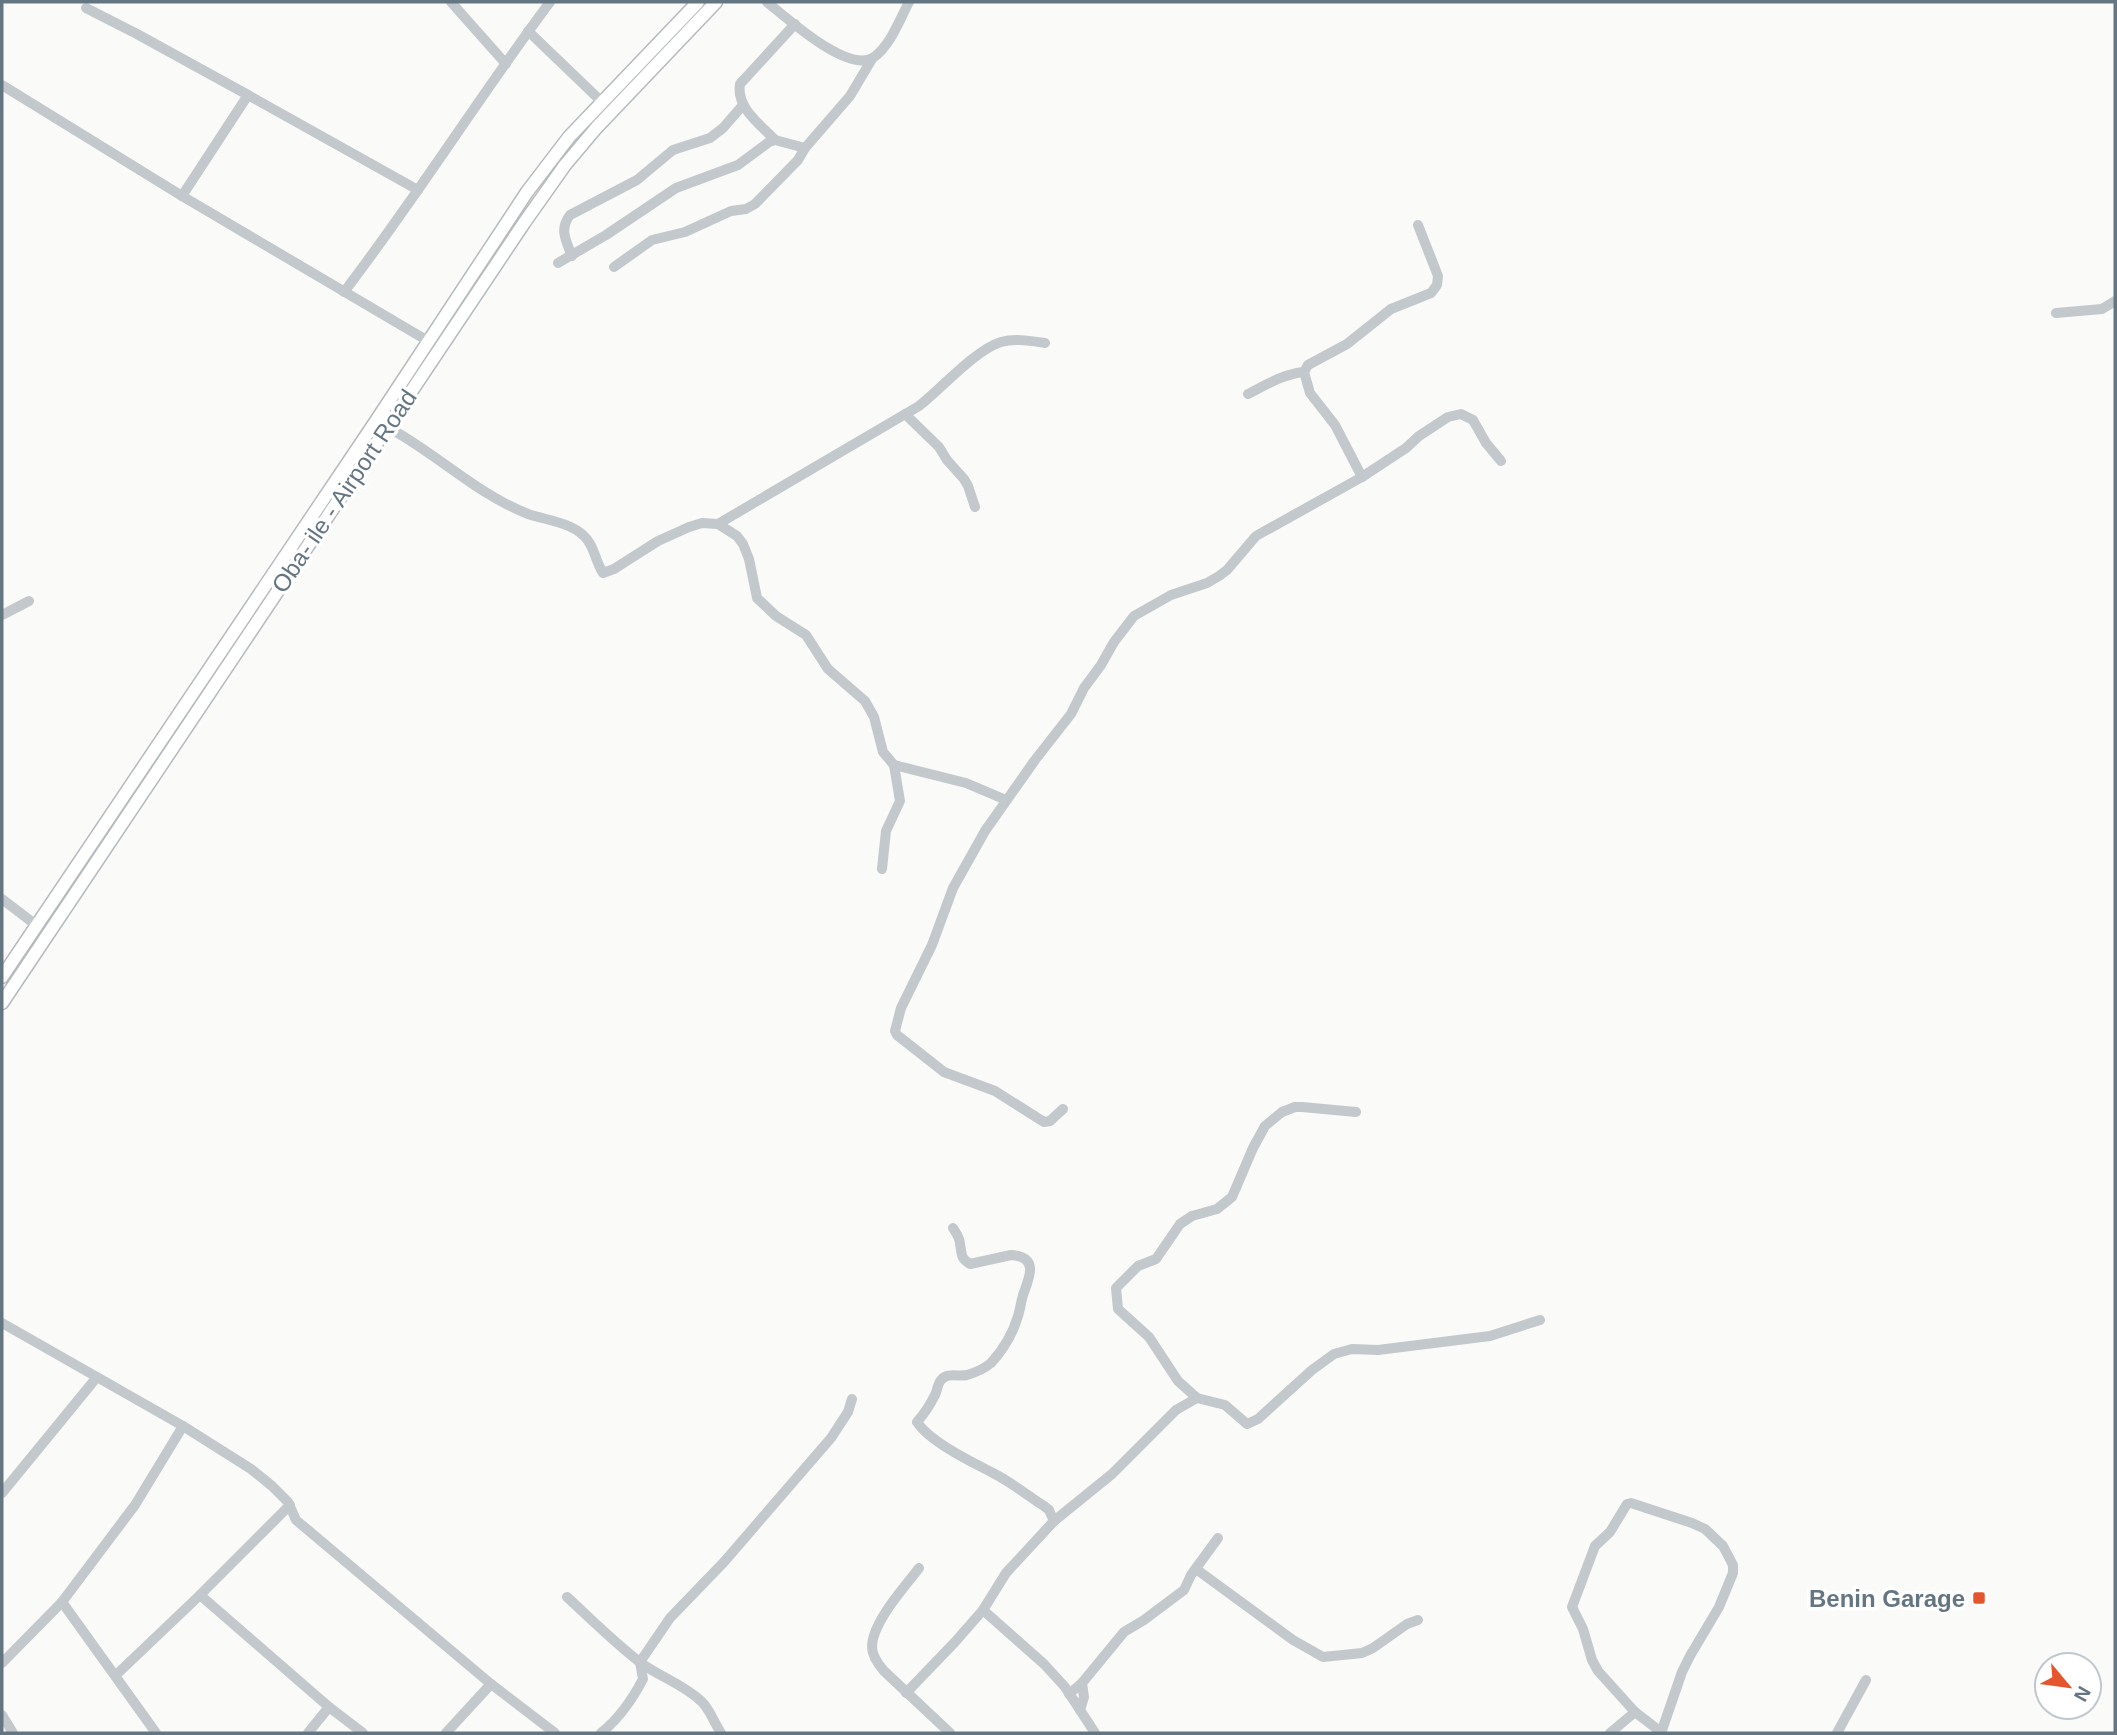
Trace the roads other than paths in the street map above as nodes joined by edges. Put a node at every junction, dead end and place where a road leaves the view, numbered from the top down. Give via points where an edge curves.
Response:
1 (451, 2) edge
2 (550, 2) edge
3 (698, 2) edge
4 (716, 2) edge
5 (767, 2) edge
6 (909, 2) edge
7 (86, 8) dead end
8 (795, 24) junction
9 (528, 31) junction
10 (872, 59) junction
11 (506, 64) junction
12 (2, 85) edge
13 (248, 95) junction
14 (601, 102) junction
15 (743, 105) junction
16 (775, 140) junction
17 (805, 148) junction
18 (418, 190) junction
19 (182, 196) junction
20 (1418, 225) dead end
21 (572, 256) junction
22 (558, 263) dead end
23 (614, 267) dead end
24 (344, 292) junction
25 (2115, 301) edge
26 (2056, 313) dead end
27 (428, 341) junction
28 (1045, 343) dead end
29 (1304, 372) junction
30 (1248, 394) dead end
31 (905, 414) junction
32 (382, 424) junction
33 (1501, 461) dead end
34 (1362, 477) junction
35 (975, 508) dead end
36 (718, 524) junction
37 (29, 601) dead end
38 (2, 615) edge
39 (174, 735) junction
40 (894, 765) junction
41 (1006, 800) junction
42 (882, 869) dead end
43 (2, 899) edge
44 (36, 925) junction
45 (2, 977) edge
46 (2, 1003) edge
47 (1063, 1109) dead end
48 (1356, 1112) dead end
49 (953, 1228) dead end
50 (1540, 1320) dead end
51 (2, 1323) edge
52 (97, 1377) junction
53 (1197, 1398) junction
54 (852, 1399) dead end
55 (183, 1426) junction
56 (2, 1493) edge
57 (290, 1505) junction
58 (1054, 1521) junction
59 (1218, 1538) dead end
60 (919, 1568) dead end
61 (1196, 1569) junction
62 (200, 1595) junction
63 (567, 1597) dead end
64 (62, 1602) junction
65 (983, 1610) junction
66 (1418, 1620) dead end
67 (640, 1662) junction
68 (2, 1663) edge
69 (116, 1675) junction
70 (1866, 1680) dead end
71 (1082, 1683) junction
72 (491, 1684) junction
73 (906, 1693) junction
74 (1069, 1694) junction
75 (329, 1707) junction
76 (1080, 1710) junction
77 (1635, 1712) junction
78 (2, 1715) edge
79 (13, 1733) edge
80 (156, 1733) edge
81 (307, 1733) edge
82 (363, 1733) edge
83 (446, 1733) edge
84 (555, 1733) edge
85 (601, 1733) edge
86 (721, 1733) edge
87 (950, 1733) edge
88 (1095, 1733) edge
89 (1610, 1733) edge
90 (1661, 1733) edge
91 (1837, 1733) edge

1 - 11 street
2 - 9 street
3 - 14 main road, Oba- ile - Airport Road
4 - 32 main road, Oba- ile - Airport Road via 565,165
5 - 8 street
6 - 10 street
7 - 13 street
8 - 10 street via 852,60
8 - 15 street via 740,84
9 - 11 street
9 - 14 street
10 - 17 street via 849,96
11 - 18 street
12 - 19 street
13 - 18 street
13 - 19 street
14 - 27 main road, Oba- ile - Airport Road via 527,192
15 - 16 street
15 - 21 street via 710,138 673,150 637,180 570,215 564,233
16 - 17 street
16 - 21 street via 738,165 676,188
17 - 23 street via 755,204 652,240
18 - 24 street
19 - 24 street
20 - 29 street via 1438,276 1431,293 1391,309
21 - 22 street
24 - 27 street
25 - 26 street via 2102,309
27 - 32 main road, Oba- ile - Airport Road
28 - 31 street via 1001,342
29 - 30 street
29 - 34 street via 1310,393 1335,425
31 - 35 street via 964,479
31 - 36 street
32 - 36 street via 475,487 582,533 603,573 689,527
32 - 39 main road, Oba- ile - Airport Road
33 - 34 street via 1473,420 1461,415 1448,417
34 - 41 street via 1256,536 1219,576 1134,616 1071,714
36 - 40 street via 743,544 757,598 806,635 828,669 866,701 883,752
37 - 38 street
39 - 44 main road, Oba- ile - Airport Road
39 - 46 main road, Oba- ile - Airport Road
40 - 41 street via 966,783
40 - 42 street via 900,801 886,831
41 - 47 street via 953,888 895,1031 944,1072 995,1091 1044,1122
43 - 44 street
44 - 45 main road, Oba- ile - Airport Road
48 - 53 street via 1303,1107 1282,1112 1265,1126 1231,1197 1217,1209 1180,1224 1156,1259 1138,1266 1116,1288 1118,1309 1149,1337 1178,1381
49 - 58 street via 965,1262 1018,1255 1028,1263 1030,1274 1006,1343 984,1367 941,1380 917,1422 939,1442 1044,1506
50 - 53 street via 1490,1336 1334,1354 1247,1424 1225,1405
51 - 52 street
52 - 55 street
52 - 56 street
53 - 58 street via 1176,1410 1112,1474
54 - 67 street via 831,1438 670,1618
55 - 57 street via 272,1486
55 - 64 street via 135,1505
57 - 62 street
57 - 72 street via 296,1520
58 - 65 street via 1006,1573
59 - 61 street
60 - 73 street via 887,1612 872,1648 876,1661
61 - 66 street via 1323,1657 1362,1653
61 - 71 street via 1184,1590 1124,1632
62 - 69 street
62 - 75 street
63 - 67 street
64 - 68 street
64 - 69 street
65 - 73 street
65 - 74 street via 1044,1664
67 - 85 street via 643,1679 622,1713
67 - 86 street via 699,1699
69 - 80 street
70 - 91 street
71 - 74 street
71 - 76 street
72 - 83 street
72 - 84 street
73 - 87 street
74 - 76 street
75 - 81 street
75 - 82 street
76 - 88 street
77 - 89 street
77 - 90 street
77 - 90 street via 1598,1671 1572,1607 1595,1546 1631,1503 1705,1529 1723,1546 1733,1565 1719,1607 1682,1672
78 - 79 street

